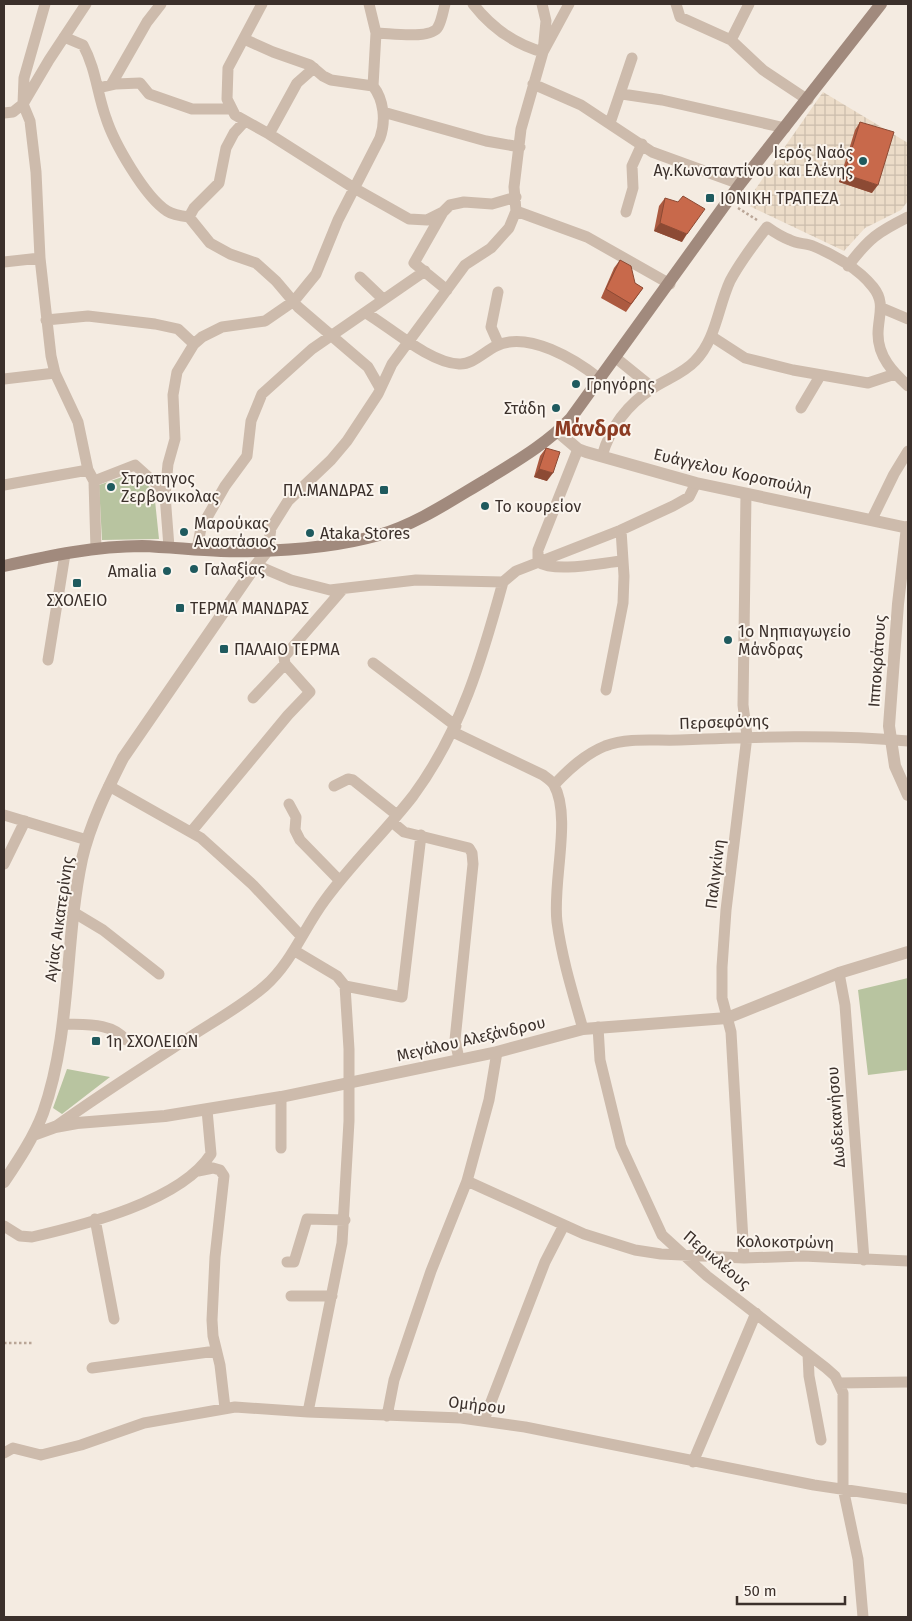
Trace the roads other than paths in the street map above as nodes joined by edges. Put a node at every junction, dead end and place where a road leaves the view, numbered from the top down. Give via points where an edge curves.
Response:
1 (44, 4) edge
2 (86, 4) edge
3 (161, 4) edge
4 (262, 4) edge
5 (369, 4) edge
6 (445, 4) edge
7 (473, 4) edge
8 (542, 4) edge
9 (570, 4) edge
10 (676, 4) edge
11 (749, 4) edge
12 (881, 4) edge
13 (376, 33) junction
14 (64, 37) junction
15 (244, 39) junction
16 (732, 40) junction
17 (543, 52) junction
18 (632, 58) dead end
19 (314, 68) junction
20 (534, 84) junction
21 (111, 85) junction
22 (373, 86) junction
23 (98, 88) junction
24 (622, 94) junction
25 (808, 100) junction
26 (23, 104) junction
27 (230, 109) junction
28 (383, 112) junction
29 (4, 113) edge
30 (245, 121) junction
31 (610, 123) junction
32 (786, 128) junction
33 (269, 134) junction
34 (642, 144) junction
35 (520, 146) junction
36 (740, 184) junction
37 (354, 188) junction
38 (516, 197) junction
39 (516, 211) junction
40 (442, 212) junction
41 (626, 212) dead end
42 (189, 217) junction
43 (908, 217) edge
44 (40, 258) junction
45 (4, 262) edge
46 (848, 266) junction
47 (425, 271) junction
48 (360, 277) dead end
49 (670, 284) junction
50 (447, 290) junction
51 (498, 292) dead end
52 (383, 299) junction
53 (294, 302) junction
54 (882, 308) junction
55 (366, 313) junction
56 (908, 319) edge
57 (46, 320) junction
58 (711, 336) junction
59 (331, 337) junction
60 (410, 342) junction
61 (194, 344) junction
62 (499, 345) junction
63 (616, 358) junction
64 (55, 372) junction
65 (895, 374) junction
66 (820, 376) junction
67 (4, 379) edge
68 (600, 379) junction
69 (908, 386) edge
70 (380, 388) junction
71 (653, 388) junction
72 (801, 408) dead end
73 (558, 432) junction
74 (578, 449) junction
75 (908, 451) edge
76 (602, 456) junction
77 (88, 470) junction
78 (94, 481) junction
79 (696, 483) junction
80 (4, 485) edge
81 (165, 492) junction
82 (746, 494) junction
83 (872, 519) junction
84 (908, 527) edge
85 (621, 530) junction
86 (169, 547) junction
87 (96, 549) junction
88 (197, 549) junction
89 (268, 550) junction
90 (65, 554) junction
91 (622, 561) junction
92 (538, 562) junction
93 (256, 565) junction
94 (4, 566) edge
95 (503, 582) junction
96 (343, 590) junction
97 (48, 660) dead end
98 (373, 663) dead end
99 (285, 664) junction
100 (606, 690) dead end
101 (253, 698) dead end
102 (455, 729) junction
103 (747, 736) junction
104 (890, 740) junction
105 (908, 741) edge
106 (554, 784) junction
107 (108, 786) junction
108 (334, 786) dead end
109 (908, 795) edge
110 (289, 804) dead end
111 (4, 815) edge
112 (394, 818) junction
113 (25, 821) junction
114 (191, 832) junction
115 (421, 835) junction
116 (87, 840) junction
117 (4, 864) edge
118 (340, 881) junction
119 (73, 912) junction
120 (301, 936) junction
121 (295, 951) junction
122 (908, 952) edge
123 (839, 972) junction
124 (159, 974) dead end
125 (345, 986) junction
126 (727, 1018) junction
127 (63, 1024) junction
128 (598, 1027) junction
129 (583, 1029) junction
130 (126, 1040) dead end
131 (497, 1052) junction
132 (459, 1059) junction
133 (349, 1083) junction
134 (281, 1097) junction
135 (207, 1110) junction
136 (55, 1127) junction
137 (33, 1135) junction
138 (282, 1148) dead end
139 (198, 1171) junction
140 (466, 1181) junction
141 (4, 1182) edge
142 (95, 1219) junction
143 (345, 1220) junction
144 (564, 1224) junction
145 (4, 1226) edge
146 (683, 1254) junction
147 (744, 1258) junction
148 (864, 1260) junction
149 (908, 1261) edge
150 (287, 1262) dead end
151 (291, 1296) dead end
152 (332, 1296) junction
153 (756, 1313) junction
154 (114, 1319) dead end
155 (216, 1351) junction
156 (808, 1354) junction
157 (92, 1368) dead end
158 (908, 1382) edge
159 (839, 1383) junction
160 (225, 1408) junction
161 (308, 1412) junction
162 (387, 1416) junction
163 (484, 1420) junction
164 (821, 1440) dead end
165 (4, 1453) edge
166 (693, 1462) junction
167 (843, 1488) junction
168 (908, 1499) edge
169 (863, 1617) edge

1 - 26 street via 24,78
2 - 14 street
3 - 21 street
4 - 15 street
5 - 13 street
6 - 13 street via 434,32 420,35
7 - 17 street via 486,21 501,32
8 - 17 street via 546,21
9 - 17 street
10 - 16 street via 680,17
11 - 16 street
12 - 25 main road
13 - 22 street
14 - 23 street via 83,45 96,72
14 - 26 street
15 - 19 street
15 - 27 street via 228,68 227,99
16 - 25 street via 763,70
17 - 20 street
18 - 24 street
19 - 22 street via 330,80
19 - 33 street via 297,83
20 - 31 street via 568,98
20 - 35 street via 521,129
21 - 23 street
21 - 27 street via 140,84 148,94 192,109
22 - 28 street
23 - 42 street via 105,118 126,161 167,212
24 - 31 street
24 - 32 street
25 - 32 main road
26 - 29 street via 13,112
26 - 44 street via 30,120 36,172
27 - 30 street
28 - 35 street via 486,141
28 - 37 street via 384,127 380,138
30 - 33 street
30 - 42 street via 226,148 219,183
31 - 34 street
32 - 36 main road
33 - 37 street
34 - 36 street via 671,160
34 - 41 street via 632,166 633,188
35 - 38 street via 514,187
36 - 49 main road
37 - 40 street via 417,221
37 - 53 street via 316,274
38 - 39 street
38 - 40 street via 492,204 464,202 450,205
39 - 49 street via 587,237
39 - 50 street via 510,228 465,265
40 - 47 street via 414,262
42 - 53 street via 210,243 256,263
43 - 46 street via 865,243
44 - 45 street
44 - 57 street
46 - 54 street via 874,287
46 - 58 street via 812,245 792,242 766,227 730,282
47 - 50 street
47 - 52 street
48 - 52 street
49 - 63 main road
50 - 60 street
51 - 62 street via 491,327
52 - 55 street
53 - 59 street
53 - 61 street via 272,318 222,327
54 - 56 street
54 - 65 street via 878,334 880,348 884,360
55 - 59 street
55 - 60 street
57 - 61 street via 88,316 155,324 178,330
57 - 64 street
58 - 66 street via 745,358
58 - 71 street via 695,362
59 - 70 street via 368,367
59 - 88 street via 289,367 262,394 251,421 247,456 201,528
60 - 62 street via 460,365
60 - 70 street via 392,364
61 - 81 street via 177,372 174,385 176,429
62 - 68 street via 520,343 554,350 570,356
63 - 68 main road
63 - 71 street
64 - 67 street
64 - 77 street via 78,422
65 - 66 street via 868,383
65 - 69 street
66 - 72 street
68 - 73 main road
70 - 89 street via 347,441 278,514 271,528
71 - 76 street via 615,425
73 - 74 street, Ευάγγελου Κοροπούλη
73 - 89 main road via 444,506 380,534 328,545
74 - 76 street, Ευάγγελου Κοροπούλη
74 - 92 street via 538,550
75 - 83 street
76 - 79 street, Ευάγγελου Κοροπούλη
77 - 78 street
77 - 80 street
78 - 81 street via 136,465
78 - 87 street
79 - 82 street, Ευάγγελου Κοροπούλη
79 - 85 street via 689,497
81 - 86 street
82 - 83 street, Ευάγγελου Κοροπούλη
82 - 103 street, Παλιγκίνη via 743,706
83 - 84 street, Ευάγγελου Κοροπούλη
84 - 104 street, Ιπποκράτους via 895,642 888,726
85 - 91 street
85 - 92 street
86 - 87 main road
86 - 88 main road
87 - 90 main road
88 - 89 main road
89 - 93 street, Αγίας Αικατερίνης
90 - 94 main road
90 - 97 street
91 - 92 street via 558,568
91 - 100 street via 623,604
92 - 95 street via 516,571
93 - 96 street via 318,588
93 - 107 street, Αγίας Αικατερίνης via 123,758
95 - 96 street via 416,580
95 - 102 street via 487,640
96 - 99 street via 290,649 284,657
98 - 102 street
99 - 101 street
99 - 114 street via 310,692
102 - 106 street via 543,775
102 - 112 street via 413,795
103 - 104 street, Περσεφόνης
103 - 106 street, Περσεφόνης via 624,741 592,753
103 - 126 street, Παλιγκίνη via 726,919 722,998
104 - 105 street, Περσεφόνης
104 - 109 street, Ιπποκράτους via 894,766
106 - 129 street via 562,823 555,891 557,920
107 - 114 street
107 - 116 street, Αγίας Αικατερίνης
108 - 112 street via 353,780
110 - 118 street via 296,817 295,830 300,840
111 - 113 street
112 - 115 street via 404,832
112 - 118 street
113 - 116 street
113 - 117 street
114 - 120 street via 247,879
115 - 125 street via 402,997
115 - 132 street via 469,848 472,853 455,1040
116 - 119 street, Αγίας Αικατερίνης
118 - 120 street
119 - 124 street via 103,930
119 - 127 street, Αγίας Αικατερίνης
120 - 121 street
121 - 125 street via 337,976
121 - 136 street via 267,985 238,1007 93,1099
122 - 123 street, Μεγάλου Αλεξάνδρου
123 - 126 street, Μεγάλου Αλεξάνδρου
123 - 148 street, Δωδεκανήσου
125 - 133 street
126 - 128 street, Μεγάλου Αλεξάνδρου
126 - 147 street, Παλιγκίνη via 731,1032
127 - 130 street via 107,1028 118,1031
127 - 137 street, Αγίας Αικατερίνης via 53,1078
128 - 129 street, Μεγάλου Αλεξάνδρου
128 - 146 street, Περικλέους via 600,1060 621,1146 662,1234
129 - 131 street, Μεγάλου Αλεξάνδρου
131 - 132 street, Μεγάλου Αλεξάνδρου
131 - 140 street
132 - 133 street, Μεγάλου Αλεξάνδρου
133 - 134 street, Μεγάλου Αλεξάνδρου
133 - 143 street
134 - 135 street, Μεγάλου Αλεξάνδρου
134 - 138 street
135 - 136 street, Μεγάλου Αλεξάνδρου
135 - 139 street via 212,1154
136 - 137 street, Μεγάλου Αλεξάνδρου
137 - 141 street, Αγίας Αικατερίνης
139 - 142 street via 144,1203
139 - 155 street via 212,1168 220,1170 224,1176 212,1320
140 - 144 street, Κολοκοτρώνη
140 - 162 street via 431,1270 394,1380
142 - 145 street via 32,1237 20,1236
142 - 154 street
143 - 150 street via 307,1218 294,1262
143 - 152 street
144 - 146 street, Κολοκοτρώνη via 608,1243 635,1250
144 - 163 street via 542,1270
146 - 147 street, Κολοκοτρώνη
146 - 153 street, Περικλέους
147 - 148 street, Κολοκοτρώνη via 803,1256
148 - 149 street, Κολοκοτρώνη
151 - 152 street
152 - 161 street
153 - 156 street, Περικλέους
153 - 166 street
155 - 157 street
155 - 160 street
156 - 159 street, Περικλέους
156 - 164 street
158 - 159 street
159 - 167 street via 843,1394
160 - 161 street, Ομήρου
160 - 165 street, Ομήρου via 144,1424 41,1455 13,1448
161 - 162 street, Ομήρου
162 - 163 street, Ομήρου
163 - 166 street, Ομήρου
166 - 167 street, Ομήρου
167 - 168 street, Ομήρου
167 - 169 street via 858,1559

